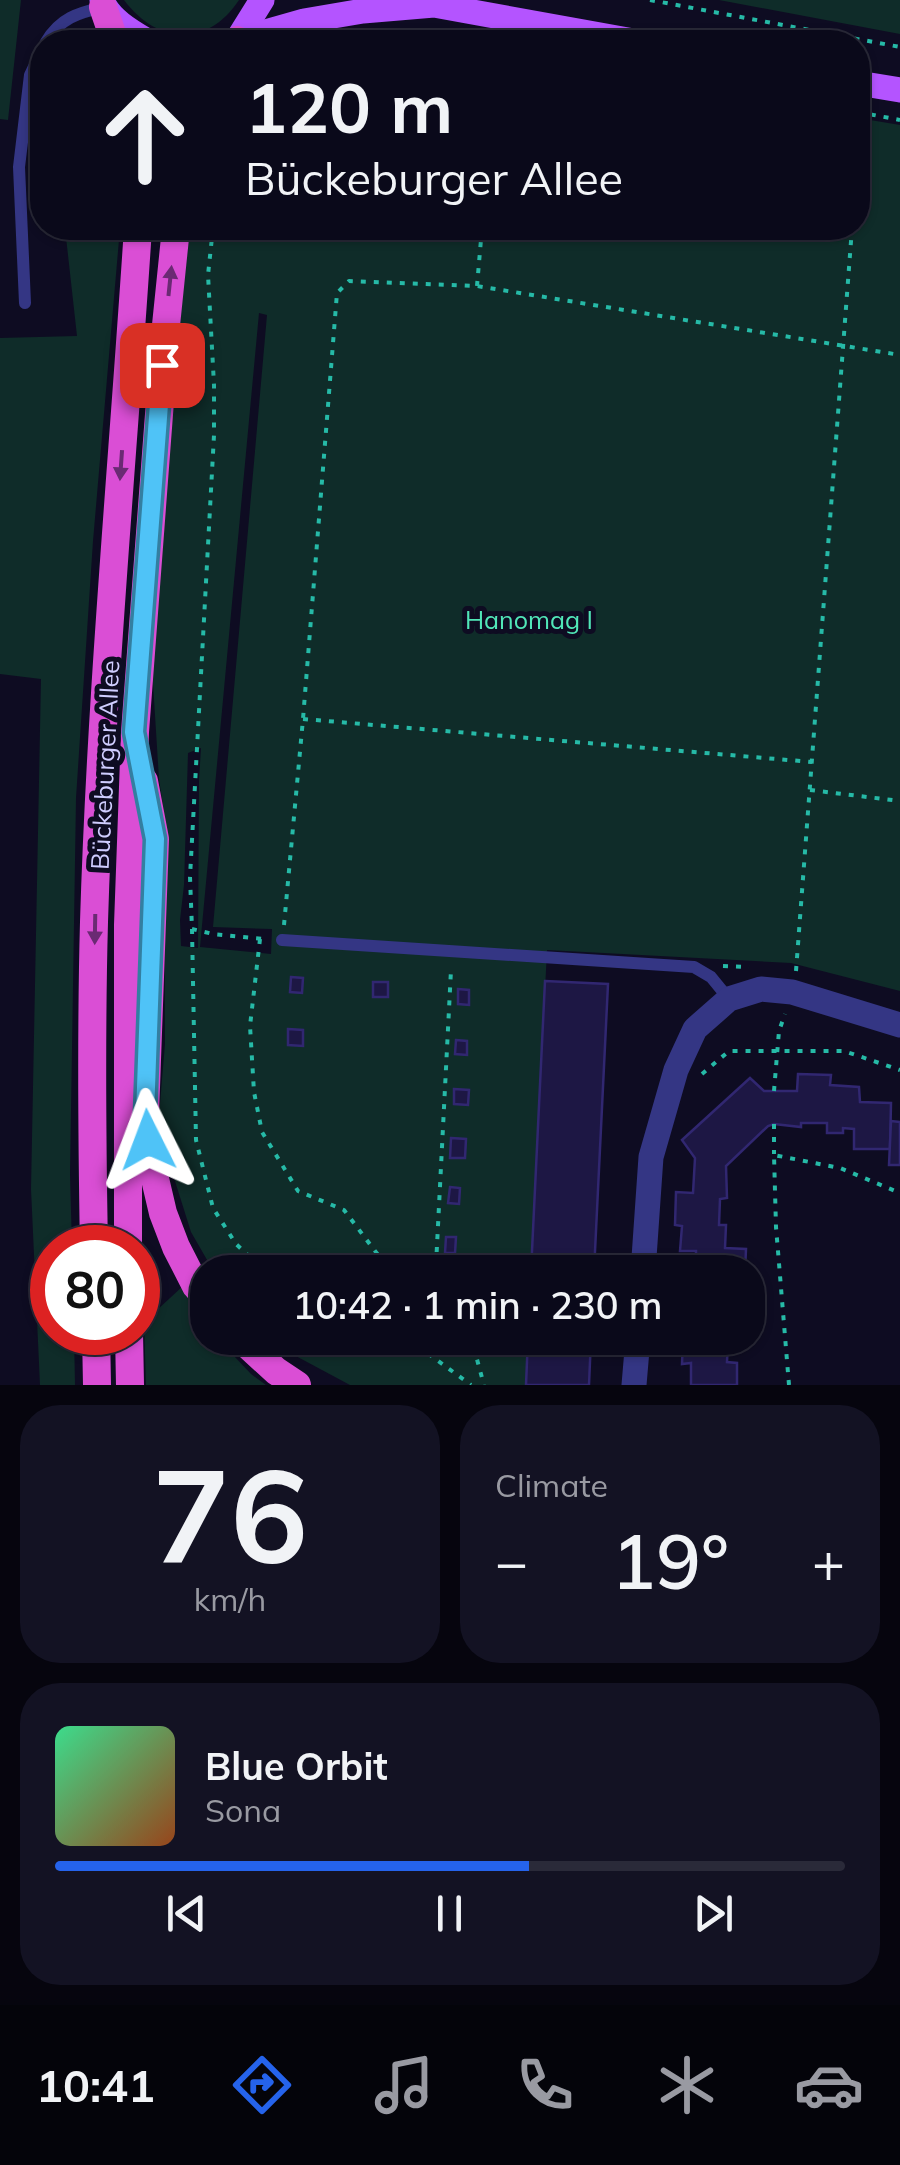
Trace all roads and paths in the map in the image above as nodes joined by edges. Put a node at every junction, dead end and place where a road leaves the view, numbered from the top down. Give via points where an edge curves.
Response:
1 (262, 0) edge
2 (650, 0) edge
3 (101, 2) edge
4 (430, 2) edge
5 (57, 30) edge
6 (110, 30) edge
7 (128, 30) edge
8 (242, 30) edge
9 (274, 30) edge
10 (576, 30) edge
11 (810, 30) edge
12 (870, 41) edge
13 (900, 47) edge
14 (30, 75) edge
15 (870, 84) edge
16 (900, 90) edge
17 (870, 114) edge
18 (900, 120) edge
19 (137, 240) edge
20 (175, 240) edge
21 (212, 240) edge
22 (481, 240) edge
23 (851, 240) edge
24 (477, 286) junction
25 (26, 303) dead end
26 (843, 346) junction
27 (900, 356) edge
28 (303, 720) junction
29 (134, 732) junction
30 (812, 762) junction
31 (810, 790) junction
32 (900, 801) edge
33 (192, 928) junction
34 (260, 939) junction
35 (282, 940) junction
36 (452, 951) junction
37 (792, 992) junction
38 (729, 999) junction
39 (900, 1025) edge
40 (777, 1050) junction
41 (900, 1060) edge
42 (899, 1070) edge
43 (774, 1091) dead end
44 (667, 1106) junction
45 (774, 1124) dead end
46 (774, 1154) junction
47 (900, 1193) edge
48 (94, 1225) edge
49 (128, 1225) edge
50 (248, 1255) edge
51 (379, 1255) edge
52 (437, 1255) edge
53 (643, 1255) edge
54 (190, 1274) edge
55 (96, 1355) edge
56 (129, 1355) edge
57 (258, 1355) edge
58 (430, 1355) edge
59 (476, 1355) edge
60 (637, 1355) edge
61 (96, 1385) edge
62 (130, 1385) edge
63 (297, 1385) edge
64 (471, 1385) edge
65 (484, 1385) edge
66 (634, 1385) edge
67 (788, 1385) edge

1 - 8 main road
2 - 11 path
3 - 5 lane
3 - 6 highway
3 - 7 main road
4 - 9 main road
4 - 10 main road
12 - 13 path
14 - 25 lane via 19,167
15 - 16 main road
17 - 18 path
19 -> 48 highway, Bückeburger Allee via 95,902
29 -> 20 highway, Bückeburger Allee
21 - 33 path via 214,435 190,858
22 - 24 path
23 - 26 path
24 - 26 path
24 - 28 path via 349,281 337,293
26 - 27 path
26 - 30 path
28 - 30 path
28 - 35 path
29 - 49 highway, Bückeburger Allee
29 - 54 highway via 155,839 145,1115 164,1213
30 - 31 path
31 - 32 path
31 - 37 path
33 - 34 path
33 - 50 path via 196,1140 213,1208
34 - 35 path
34 - 51 path via 250,1026 262,1132 298,1191 344,1210
35 - 36 lane
36 - 38 lane via 694,967
36 - 52 path
37 - 38 street via 761,989
37 - 39 street
37 - 40 path
38 - 44 street via 695,1029
40 - 42 path via 844,1051
40 - 43 path
40 - 44 path via 729,1051
41 - 42 path
44 - 53 street via 652,1156
45 - 46 path
46 - 47 path via 840,1168
46 - 67 path
55 - 61 highway
56 - 62 highway
57 - 63 highway
58 - 64 path
59 - 65 path
60 - 66 street

